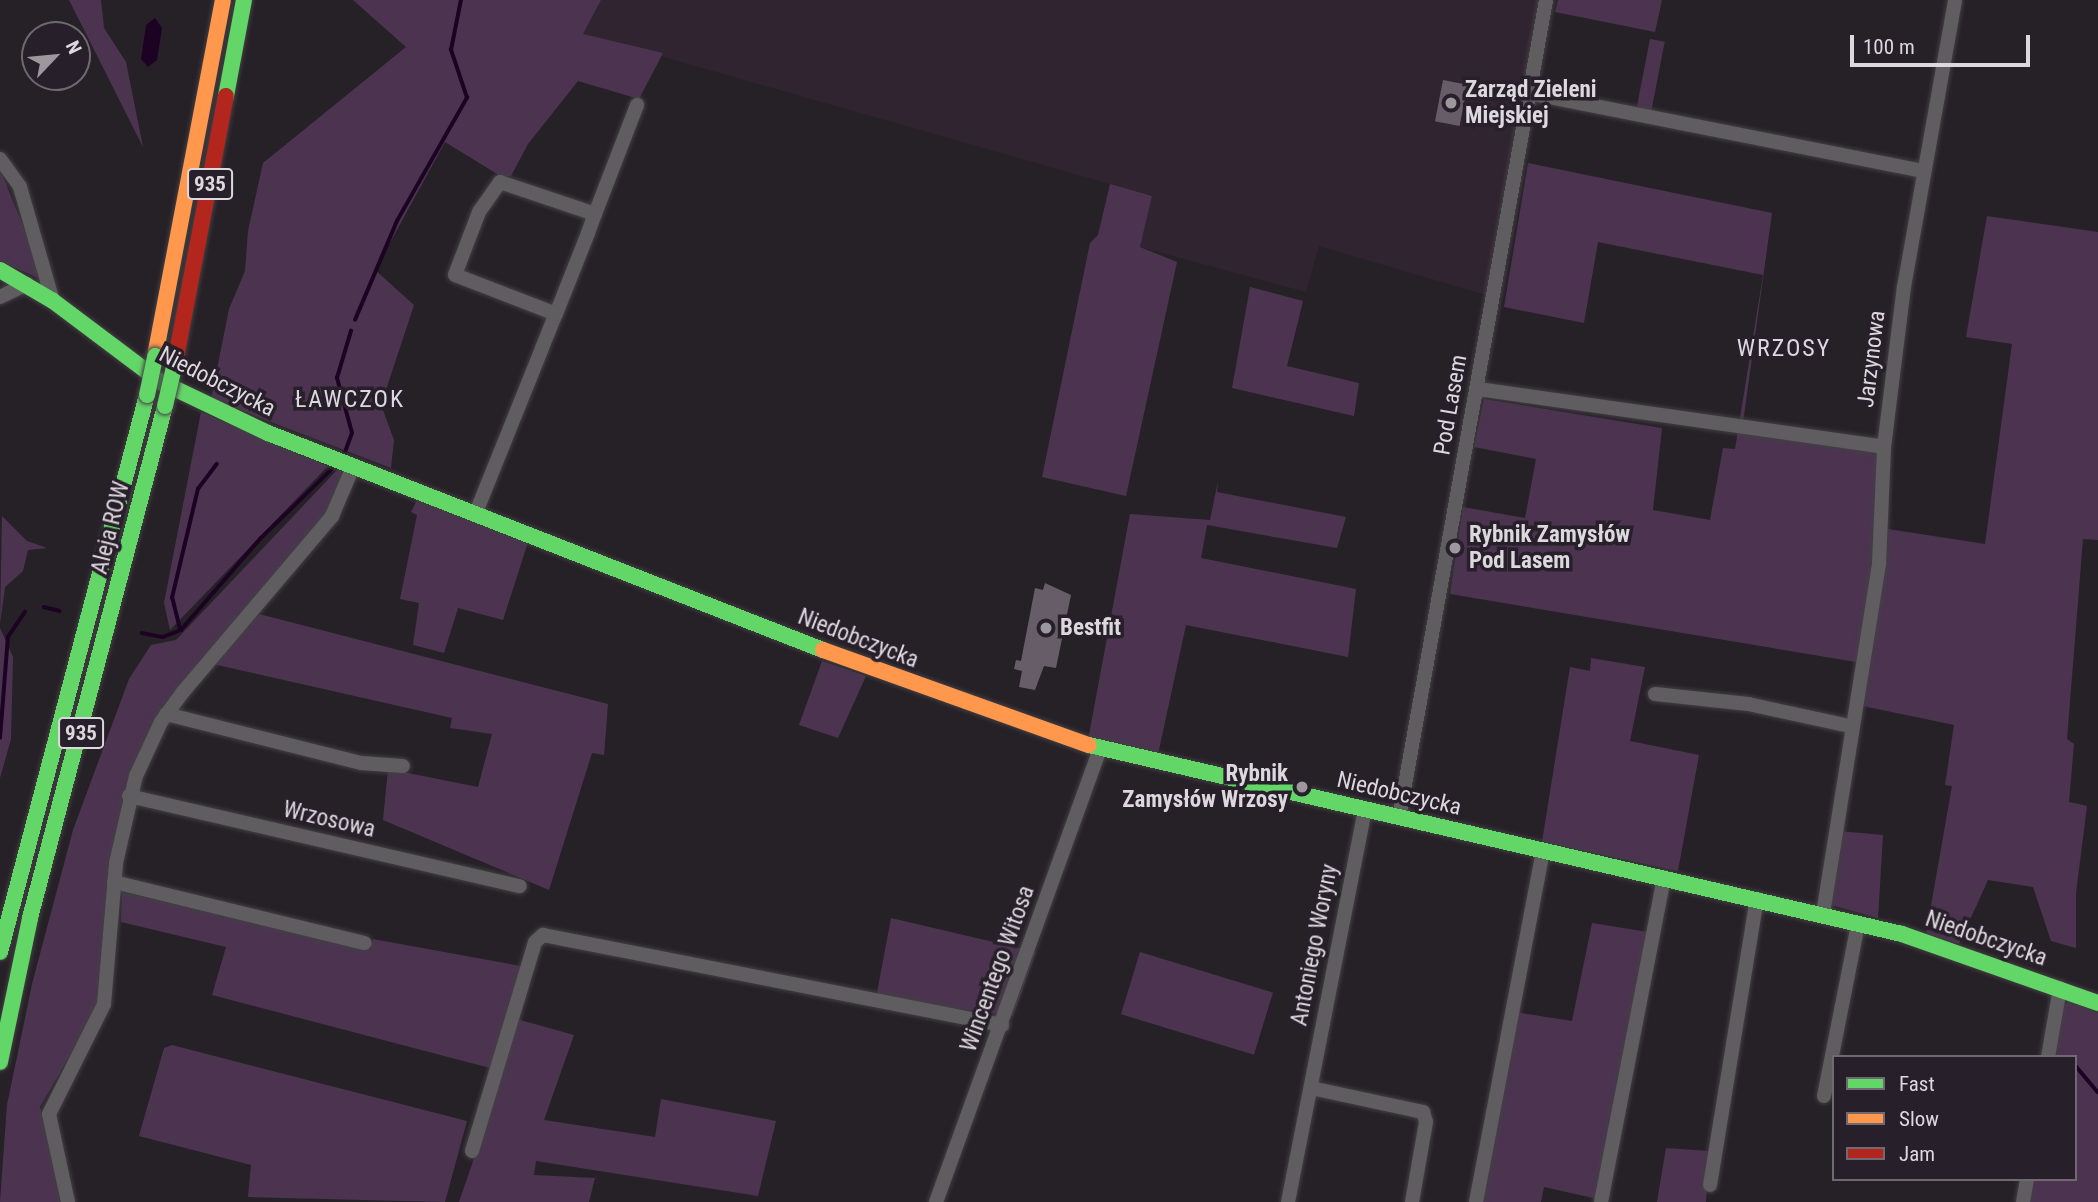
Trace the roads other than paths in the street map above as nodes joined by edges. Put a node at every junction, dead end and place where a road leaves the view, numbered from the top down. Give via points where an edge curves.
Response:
1 (223, 0) edge
2 (244, 0) edge
3 (1546, 0) edge
4 (1955, 0) edge
5 (1529, 93) junction
6 (637, 105) dead end
7 (0, 159) edge
8 (1924, 172) junction
9 (595, 214) junction
10 (0, 270) edge
11 (27, 284) junction
12 (0, 298) edge
13 (53, 301) junction
14 (556, 314) junction
15 (1478, 389) junction
16 (1884, 447) junction
17 (353, 467) junction
18 (475, 515) junction
19 (1655, 694) dead end
20 (166, 715) junction
21 (1850, 726) junction
22 (1100, 750) junction
23 (403, 766) dead end
24 (129, 796) junction
25 (1365, 810) junction
26 (1399, 818) junction
27 (1543, 850) junction
28 (1664, 877) junction
29 (114, 882) junction
30 (520, 886) dead end
31 (1758, 899) junction
32 (1823, 914) junction
33 (1857, 924) junction
34 (365, 943) dead end
35 (0, 952) edge
36 (2060, 988) junction
37 (2098, 1003) edge
38 (1002, 1025) junction
39 (2048, 1055) edge
40 (0, 1062) edge
41 (1311, 1088) junction
42 (1824, 1096) dead end
43 (472, 1150) dead end
44 (2027, 1181) edge
45 (1710, 1185) dead end
46 (68, 1202) edge
47 (936, 1202) edge
48 (1289, 1202) edge
49 (1412, 1202) edge
50 (1476, 1202) edge
51 (1601, 1202) edge
52 (2023, 1202) edge

1 - 35 street, Aleja ROW / 935, bridge via 147,394
2 - 40 street, Aleja ROW / 935, bridge via 174,368 30,918
3 - 5 street, Pod Lasem
4 - 8 street, Jarzynowa
5 - 8 street
5 - 15 street, Pod Lasem
6 - 9 street
7 - 13 street via 20,187
8 - 16 street, Jarzynowa
9 - 14 street
9 - 14 street via 504,181 475,220 455,275
10 - 11 street, Niedobczycka
11 - 12 street
11 - 13 street, Niedobczycka
13 - 17 street, Niedobczycka via 161,382
14 - 18 street
15 - 16 street
15 - 26 street, Pod Lasem
16 - 21 street, Jarzynowa via 1879,563
17 - 18 street, Niedobczycka
17 - 20 street via 324,527
18 - 22 street, Niedobczycka via 936,694
19 - 21 street via 1748,704
20 - 23 street via 361,763
20 - 24 street
21 - 32 street, Jarzynowa
22 - 25 street, Niedobczycka
22 - 38 street, Wincentego Witosa
24 - 29 street
24 - 30 street, Wrzosowa
25 - 26 street, Niedobczycka
25 - 41 street, Antoniego Woryny
26 - 27 street, Niedobczycka
27 - 28 street, Niedobczycka
27 - 50 street
28 - 31 street, Niedobczycka
28 - 51 street
29 - 34 street
29 - 46 street via 104,1004 49,1114
31 - 32 street, Niedobczycka
31 - 45 street
32 - 33 street, Niedobczycka
33 - 36 street, Niedobczycka
33 - 42 street
36 - 37 street, Niedobczycka
36 - 39 street
38 - 43 street via 543,935 535,942
38 - 47 street, Wincentego Witosa
41 - 48 street, Antoniego Woryny
41 - 49 street via 1423,1112 1426,1122
44 - 52 street

